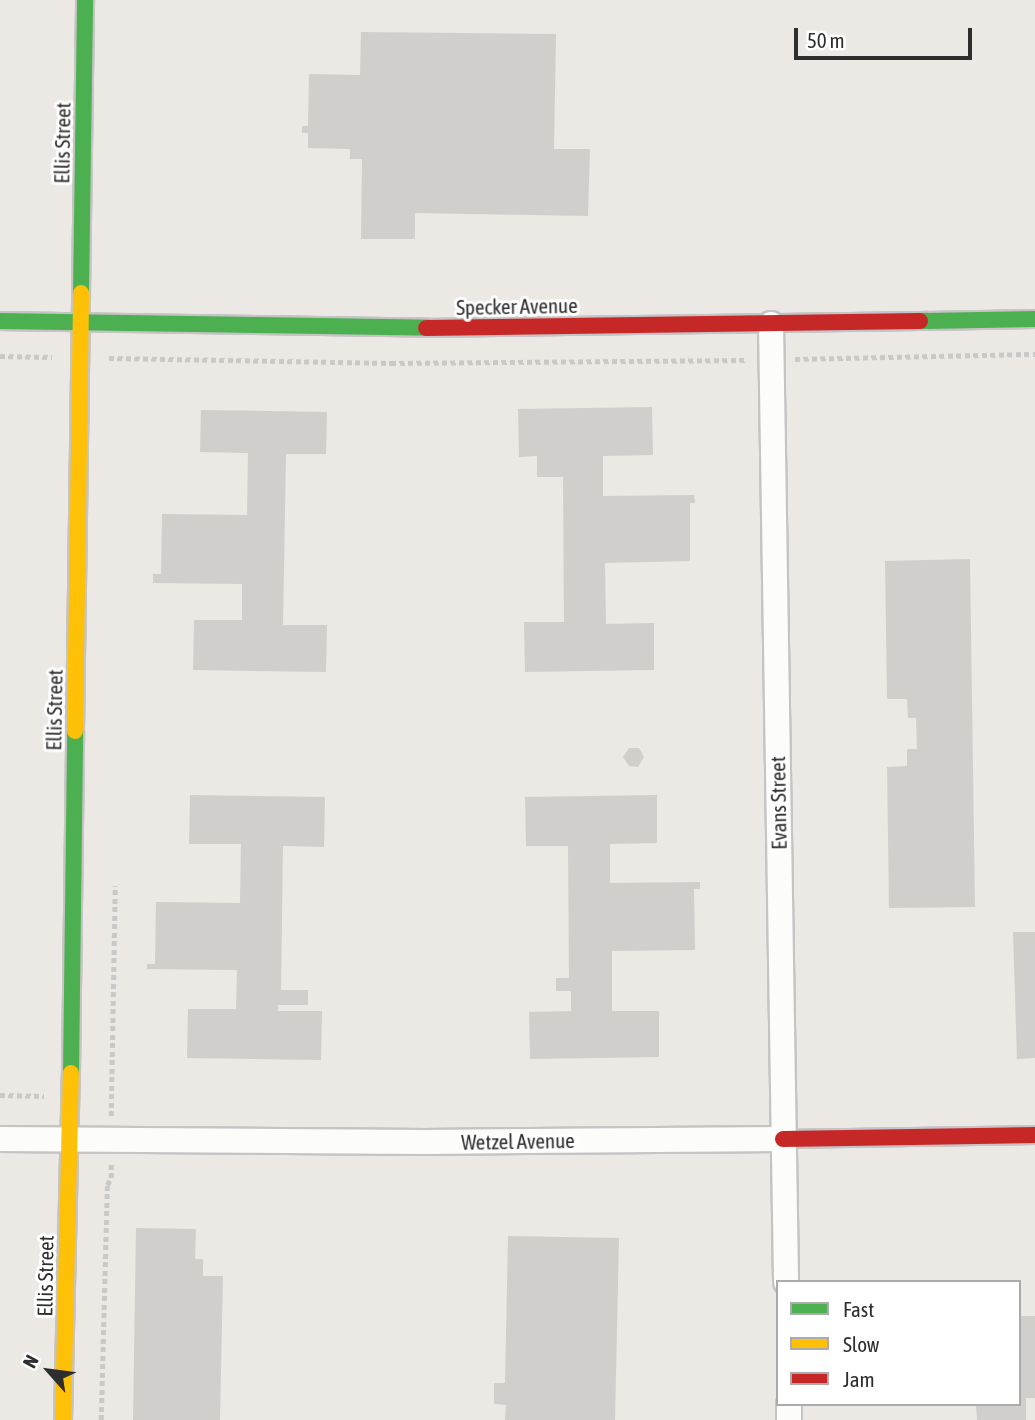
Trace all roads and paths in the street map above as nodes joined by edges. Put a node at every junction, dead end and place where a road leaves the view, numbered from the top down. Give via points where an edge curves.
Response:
1 (85, 0) edge
2 (1035, 319) edge
3 (0, 321) edge
4 (80, 323) junction
5 (771, 324) junction
6 (1035, 354) edge
7 (0, 356) edge
8 (79, 358) junction
9 (771, 360) junction
10 (1035, 1135) edge
11 (0, 1139) edge
12 (783, 1139) junction
13 (70, 1140) junction
14 (786, 1280) edge
15 (63, 1420) edge

1 - 4 street, Ellis Street
2 - 5 street, Specker Avenue
3 - 4 street, Specker Avenue
4 - 5 street, Specker Avenue via 438,328
4 - 8 street, Ellis Street
5 - 9 street, Evans Street
6 - 9 path
7 - 8 path
8 - 9 path via 391,363
8 - 13 street, Ellis Street
9 - 12 street, Evans Street
10 - 12 street, Wetzel Avenue
11 - 13 street, Wetzel Avenue
12 - 13 street, Wetzel Avenue
12 - 14 street, Evans Street
13 - 15 street, Ellis Street

